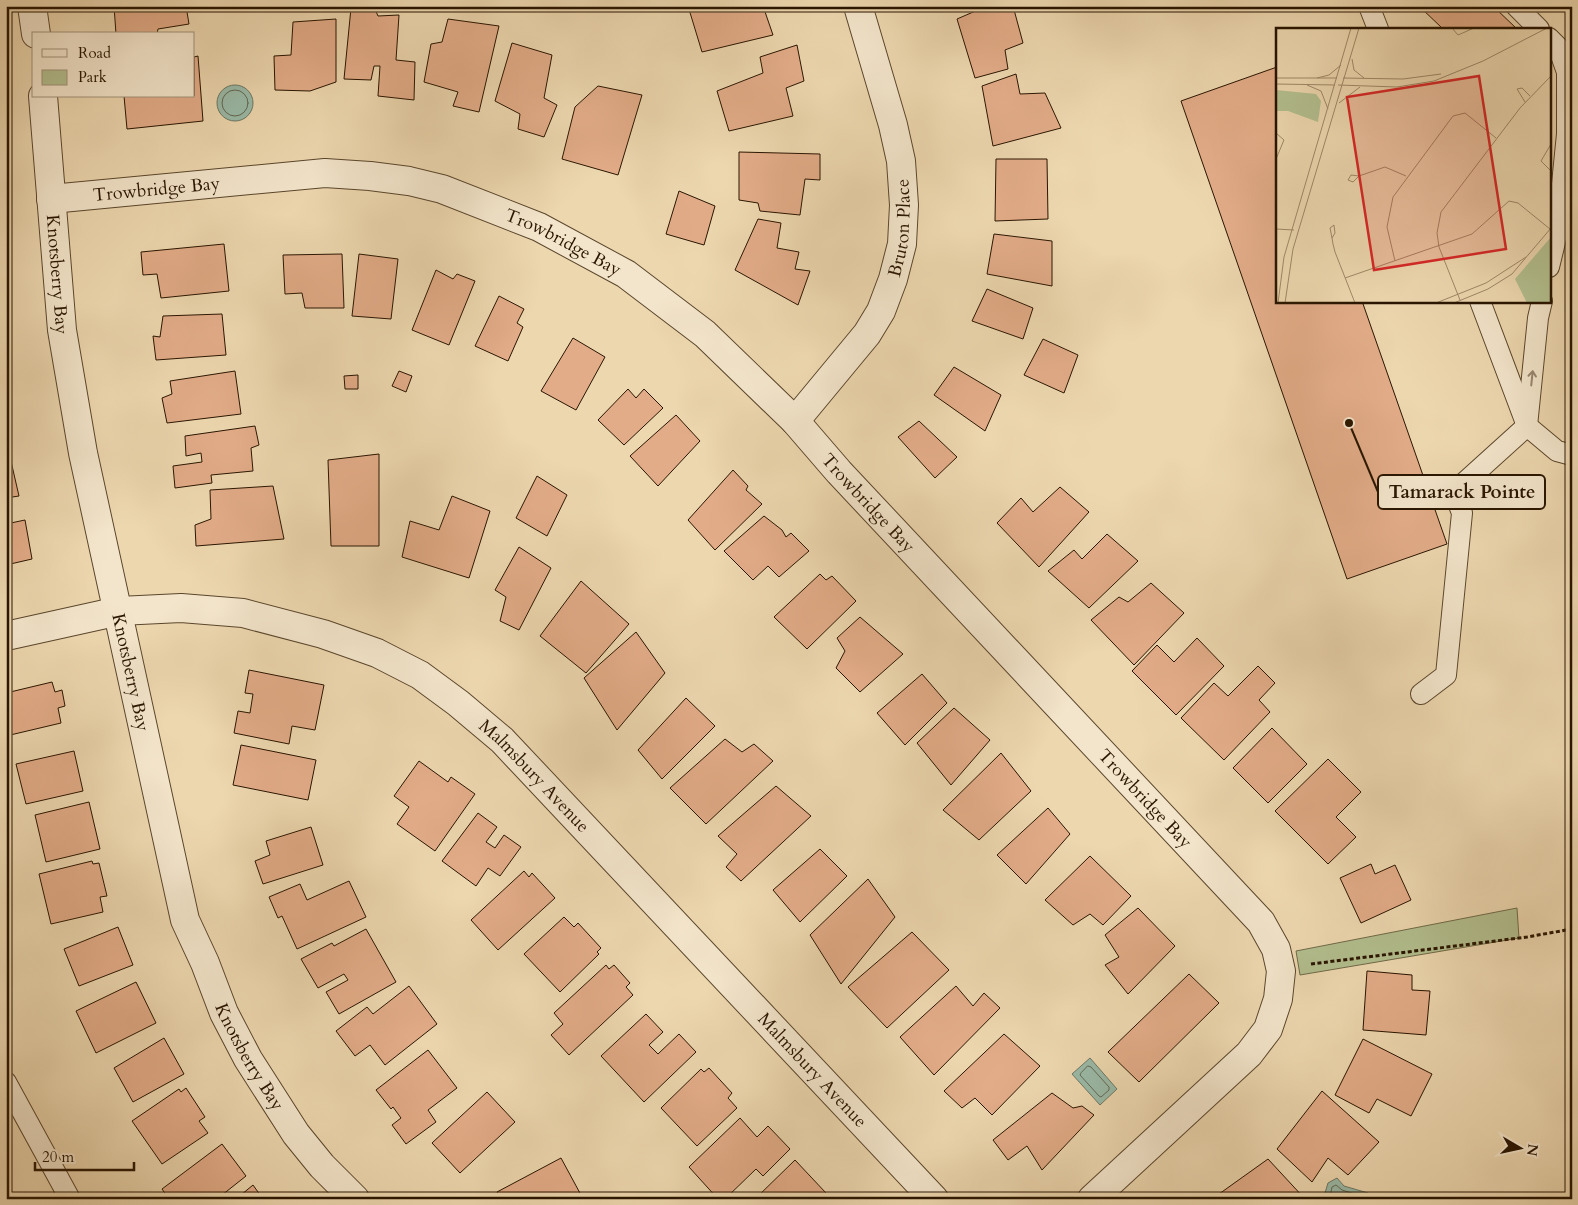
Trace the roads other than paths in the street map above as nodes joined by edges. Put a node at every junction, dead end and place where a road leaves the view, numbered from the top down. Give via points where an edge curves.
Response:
1 (32, 6) edge
2 (858, 6) edge
3 (1369, 6) edge
4 (1516, 6) edge
5 (1378, 28) edge
6 (1538, 28) edge
7 (36, 32) edge
8 (1550, 39) edge
9 (43, 98) edge
10 (51, 199) junction
11 (1550, 262) edge
12 (1480, 302) edge
13 (1542, 302) edge
14 (795, 421) junction
15 (1527, 426) junction
16 (1572, 455) edge
17 (119, 611) junction
18 (6, 636) edge
19 (1420, 694) dead end
20 (6, 1082) edge
21 (70, 1199) edge
22 (355, 1199) edge
23 (934, 1199) edge
24 (1092, 1199) edge

1 - 7 street
2 - 14 street, Bruton Place via 894,125 901,161 902,244 881,312 867,334
3 - 5 lane
4 - 6 lane
8 - 11 lane via 1558,46 1566,72 1567,134
9 - 10 street, Knotsberry Bay
10 - 14 street, Trowbridge Bay via 325,174 380,177 442,190 539,227 626,274 705,334
10 - 17 street, Knotsberry Bay via 62,330 83,453
12 - 15 lane
15 -> 13 lane
14 - 24 street, Trowbridge Bay via 839,472 1261,922 1276,949 1281,971 1278,999 1268,1029 1248,1054
15 - 16 lane via 1557,451
15 - 19 lane via 1454,492 1462,513 1446,675
17 - 18 street, Malmsbury Avenue
17 - 22 street, Knotsberry Bay via 186,920 224,1013 248,1059 296,1134
17 - 23 street, Malmsbury Avenue via 181,608 243,613 332,637 377,653 420,675 502,740
20 - 21 lane

